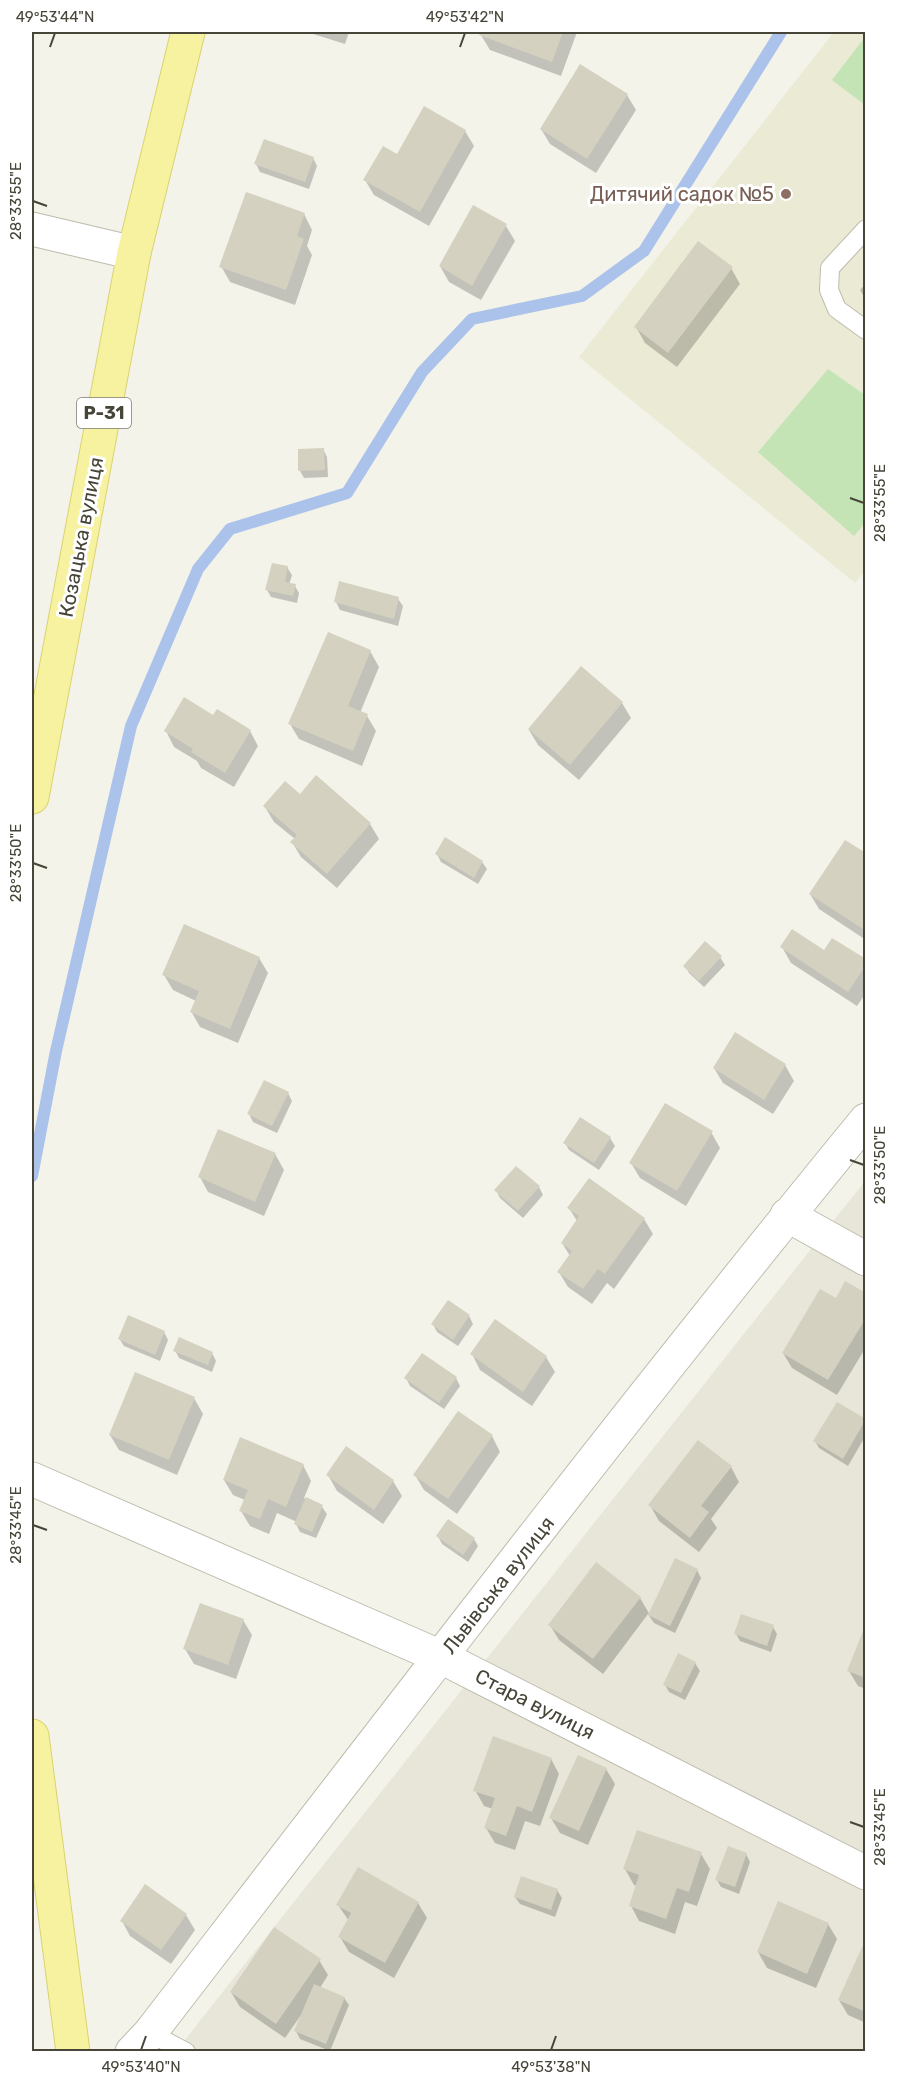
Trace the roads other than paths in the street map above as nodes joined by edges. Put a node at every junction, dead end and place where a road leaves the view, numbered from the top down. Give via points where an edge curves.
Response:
1 (188, 32) edge
2 (32, 229) edge
3 (866, 229) edge
4 (134, 253) junction
5 (866, 330) edge
6 (32, 797) edge
7 (866, 1120) edge
8 (788, 1215) junction
9 (866, 1259) edge
10 (32, 1479) edge
11 (441, 1657) junction
12 (32, 1736) edge
13 (866, 1873) edge
14 (141, 2042) edge
15 (73, 2052) edge
16 (186, 2052) edge

1 - 4 main road, Козацька вулиця / Р-31
2 - 4 street
3 - 5 lane via 830,268 829,290 837,309
4 - 6 main road, Козацька вулиця / Р-31
7 - 8 street, Львівська вулиця
8 - 9 street
8 - 11 street, Львівська вулиця
10 - 11 street, Стара вулиця
11 - 13 street, Стара вулиця
11 - 14 street, Львівська вулиця
12 - 15 main road
14 - 16 lane

